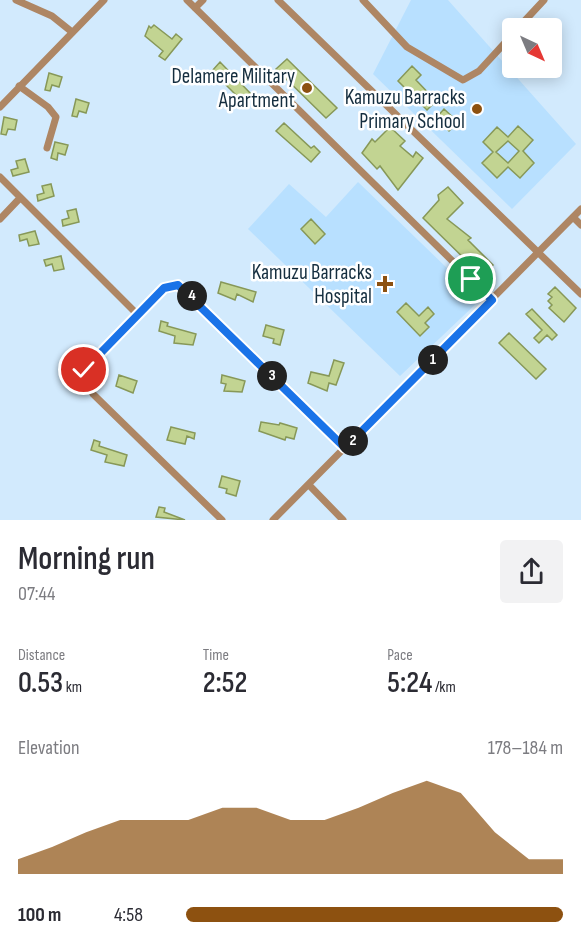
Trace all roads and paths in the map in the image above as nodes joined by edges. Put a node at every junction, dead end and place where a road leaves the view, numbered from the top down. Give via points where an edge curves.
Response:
1 (16, 0) edge
2 (104, 0) edge
3 (187, 0) edge
4 (203, 0) edge
5 (278, 0) edge
6 (363, 0) edge
7 (544, 0) edge
8 (195, 8) junction
9 (527, 18) edge
10 (72, 32) junction
11 (502, 46) edge
12 (19, 86) junction
13 (0, 107) edge
14 (47, 148) dead end
15 (0, 177) edge
16 (20, 198) junction
17 (581, 210) edge
18 (573, 218) junction
19 (0, 219) edge
20 (581, 225) edge
21 (538, 251) junction
22 (581, 294) edge
23 (492, 300) junction
24 (137, 314) junction
25 (345, 448) junction
26 (309, 485) junction
27 (222, 520) edge
28 (273, 520) edge
29 (343, 520) edge

1 - 10 street via 52,16
2 - 10 street
3 - 8 street
4 - 8 street
5 - 21 street
6 - 11 street via 407,47 463,80 479,71
7 - 9 street
8 - 23 street
10 - 12 street
12 - 13 street
12 - 14 street via 56,117
15 - 16 street
16 - 19 street
16 - 24 street
17 - 18 street
18 - 20 street
18 - 21 street
21 - 22 street
21 - 23 street
23 - 25 street
24 - 25 street via 164,288 182,286
24 - 27 street via 86,367 85,383
25 - 26 street
26 - 28 street
26 - 29 street

